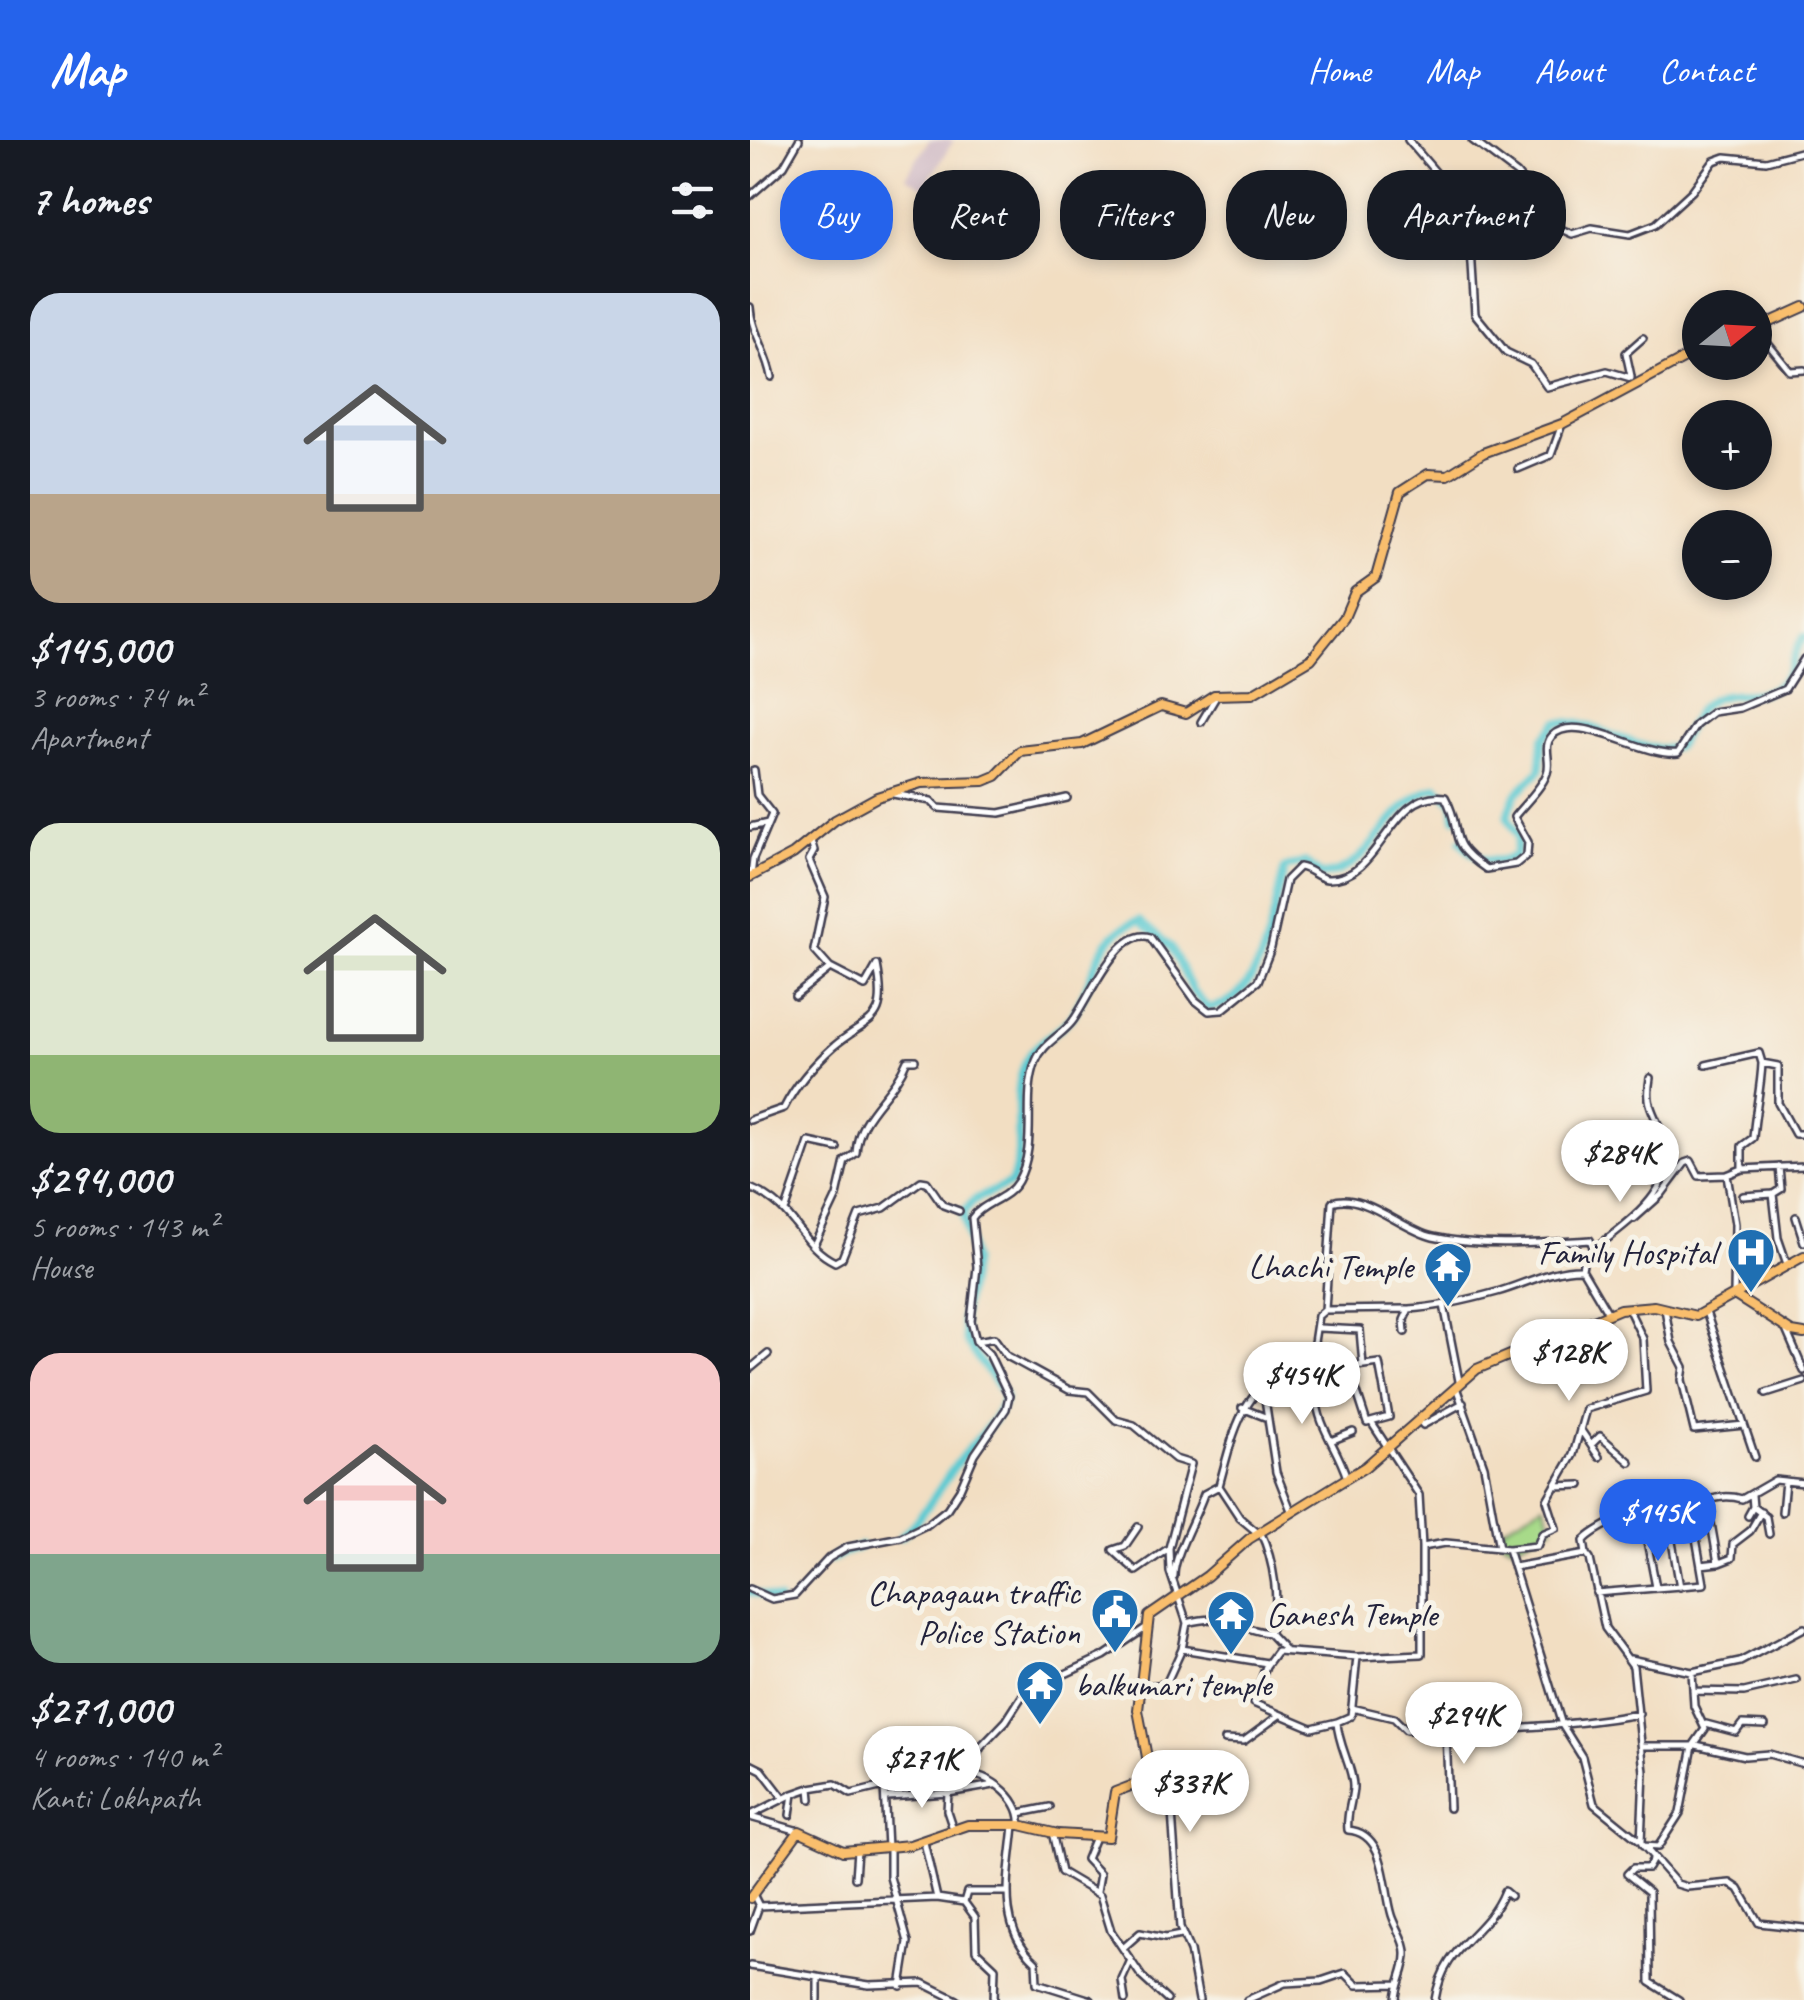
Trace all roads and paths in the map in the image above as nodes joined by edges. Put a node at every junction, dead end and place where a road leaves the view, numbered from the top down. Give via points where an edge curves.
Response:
1 (800, 140) edge
2 (1408, 140) edge
3 (1472, 140) edge
4 (1804, 151) edge
5 (750, 196) edge
6 (750, 307) edge
7 (1804, 307) edge
8 (1772, 322) edge
9 (1643, 338) dead end
10 (1772, 349) edge
11 (1682, 358) edge
12 (1804, 370) edge
13 (772, 377) dead end
14 (1635, 380) junction
15 (1562, 424) junction
16 (1518, 469) dead end
17 (1804, 658) edge
18 (1217, 695) junction
19 (1201, 722) dead end
20 (754, 770) dead end
21 (893, 794) junction
22 (1066, 798) dead end
23 (755, 802) edge
24 (768, 823) junction
25 (750, 827) edge
26 (810, 841) junction
27 (750, 877) edge
28 (830, 968) junction
29 (794, 996) dead end
30 (915, 1060) dead end
31 (1762, 1063) junction
32 (1706, 1065) dead end
33 (1650, 1078) dead end
34 (750, 1120) edge
35 (1804, 1134) edge
36 (837, 1148) dead end
37 (1804, 1166) edge
38 (1780, 1167) junction
39 (1742, 1169) junction
40 (1727, 1175) junction
41 (750, 1188) edge
42 (1772, 1194) junction
43 (1744, 1196) dead end
44 (786, 1209) junction
45 (959, 1211) dead end
46 (1796, 1217) dead end
47 (1627, 1224) junction
48 (1804, 1242) edge
49 (814, 1245) junction
50 (1594, 1249) junction
51 (1804, 1256) edge
52 (1788, 1264) junction
53 (1582, 1270) junction
54 (1734, 1295) junction
55 (1444, 1304) junction
56 (1628, 1308) junction
57 (1409, 1309) junction
58 (1666, 1309) junction
59 (1325, 1310) junction
60 (1706, 1312) junction
61 (1608, 1313) junction
62 (1578, 1324) junction
63 (1782, 1326) junction
64 (1318, 1328) junction
65 (1406, 1332) dead end
66 (1804, 1334) edge
67 (976, 1341) junction
68 (1582, 1341) dead end
69 (1313, 1349) junction
70 (768, 1354) dead end
71 (1340, 1357) dead end
72 (1363, 1365) junction
73 (1341, 1368) junction
74 (750, 1369) edge
75 (1804, 1371) edge
76 (1457, 1382) junction
77 (1804, 1382) edge
78 (1344, 1389) dead end
79 (1356, 1389) dead end
80 (1328, 1393) dead end
81 (1766, 1393) dead end
82 (1317, 1394) junction
83 (1464, 1403) junction
84 (1242, 1408) junction
85 (1266, 1417) junction
86 (1418, 1419) junction
87 (1372, 1425) junction
88 (1744, 1425) junction
89 (1580, 1429) junction
90 (1353, 1432) dead end
91 (1333, 1440) junction
92 (1591, 1446) junction
93 (1387, 1448) junction
94 (1599, 1457) dead end
95 (1755, 1458) dead end
96 (1630, 1462) dead end
97 (1348, 1480) junction
98 (1785, 1481) junction
99 (1804, 1483) edge
100 (1580, 1485) dead end
101 (1219, 1486) junction
102 (1555, 1486) junction
103 (1752, 1495) junction
104 (1675, 1504) junction
105 (1754, 1507) junction
106 (1761, 1512) junction
107 (1782, 1512) dead end
108 (1292, 1514) junction
109 (1748, 1516) dead end
110 (1138, 1527) dead end
111 (1259, 1532) junction
112 (1695, 1532) junction
113 (1769, 1534) dead end
114 (1674, 1535) junction
115 (1422, 1546) junction
116 (1169, 1548) junction
117 (1499, 1548) junction
118 (1508, 1549) junction
119 (1586, 1554) junction
120 (1718, 1563) junction
121 (1701, 1565) junction
122 (1514, 1567) junction
123 (1174, 1585) junction
124 (1680, 1587) junction
125 (1656, 1588) junction
126 (750, 1589) edge
127 (1596, 1593) junction
128 (1179, 1596) junction
129 (1187, 1623) junction
130 (1804, 1628) edge
131 (1144, 1629) junction
132 (1269, 1633) junction
133 (1182, 1649) junction
134 (1284, 1649) junction
135 (1356, 1656) junction
136 (1630, 1659) junction
137 (1267, 1664) junction
138 (1692, 1672) junction
139 (1796, 1680) dead end
140 (1138, 1688) junction
141 (1693, 1691) junction
142 (1352, 1708) junction
143 (1640, 1714) junction
144 (1278, 1716) junction
145 (1337, 1722) junction
146 (1706, 1724) junction
147 (1765, 1725) dead end
148 (1562, 1726) junction
149 (1446, 1730) junction
150 (1225, 1740) dead end
151 (1642, 1746) junction
152 (1694, 1746) junction
153 (750, 1764) edge
154 (1804, 1764) edge
155 (969, 1771) junction
156 (1150, 1772) junction
157 (956, 1774) dead end
158 (996, 1785) junction
159 (810, 1788) junction
160 (948, 1793) junction
161 (793, 1794) junction
162 (888, 1796) junction
163 (783, 1797) junction
164 (810, 1799) dead end
165 (1050, 1806) dead end
166 (1449, 1808) dead end
167 (1020, 1813) junction
168 (790, 1815) dead end
169 (750, 1816) edge
170 (1017, 1825) junction
171 (954, 1829) junction
172 (799, 1832) junction
173 (1052, 1832) junction
174 (1095, 1834) junction
175 (924, 1842) junction
176 (1642, 1844) junction
177 (889, 1848) junction
178 (856, 1850) junction
179 (1653, 1860) junction
180 (855, 1878) dead end
181 (1096, 1891) junction
182 (1005, 1892) junction
183 (1510, 1896) dead end
184 (752, 1897) edge
185 (895, 1898) junction
186 (937, 1898) junction
187 (964, 1902) junction
188 (758, 1906) junction
189 (1804, 1928) edge
190 (750, 1931) edge
191 (1181, 1936) junction
192 (1123, 1948) junction
193 (1131, 1960) junction
194 (750, 1966) edge
195 (818, 1976) junction
196 (1398, 1984) junction
197 (901, 1986) junction
198 (818, 2000) edge
199 (957, 2000) edge
200 (994, 2000) edge
201 (1090, 2000) edge
202 (1125, 2000) edge
203 (1168, 2000) edge
204 (1199, 2000) edge
205 (1246, 2000) edge
206 (1396, 2000) edge
207 (1435, 2000) edge
208 (1679, 2000) edge

1 - 5 street via 784,166
2 - 14 street via 1469,218 1475,314 1496,343 1531,364 1546,387 1607,372
3 - 4 street via 1517,174 1572,234 1592,228 1630,234 1656,224 1724,157 1766,161
6 - 13 street
7 - 8 main road
9 - 14 street via 1626,354
10 - 12 street via 1790,371
11 - 14 main road
14 - 15 main road
15 - 16 street via 1550,455
15 - 18 main road via 1483,453 1448,475 1425,476 1400,492 1376,577 1355,592 1312,660 1248,695
17 - 67 street via 1785,689 1713,712 1678,753 1646,751 1598,732 1567,728 1554,734 1547,744 1548,772 1514,817 1528,842 1527,855 1516,864 1486,869 1468,856 1453,835 1445,797 1432,795 1410,807 1360,866 1323,879 1299,867 1286,880 1258,981 1222,1010 1209,1011 1195,1000 1150,937 1130,939 1070,1025 1038,1056 1024,1167 1004,1197 972,1218
18 - 19 street
18 - 21 main road via 1184,714 1165,706 1150,710 1082,744 1020,751 984,781 921,783
20 - 23 street
21 - 22 street via 938,808 991,813
21 - 26 main road via 852,808
23 - 24 street via 772,814
24 - 25 street
24 - 27 street
26 - 27 main road
26 - 28 street via 809,860 825,898 814,947
28 - 29 street
28 - 34 street via 865,986 878,967 876,1016 801,1076 784,1108
30 - 49 street via 907,1060 858,1129 856,1153 845,1161
31 - 32 street via 1759,1053
31 - 35 street via 1778,1066 1778,1103 1795,1134
31 - 39 street via 1753,1138 1742,1146
33 - 47 street via 1646,1102 1662,1134 1667,1168 1652,1200
36 - 44 street via 809,1142
37 - 38 street
38 - 39 street
38 - 42 street via 1782,1189
39 - 40 street
40 - 47 street via 1699,1176 1691,1161 1685,1163
40 - 54 street via 1735,1224
41 - 44 street
42 - 43 street
42 - 52 street
44 - 49 street
45 - 49 street via 943,1205 924,1180 884,1208 858,1215 839,1261
46 - 48 street
47 - 50 street
50 - 53 street
50 - 59 street via 1590,1240 1433,1237 1340,1199 1332,1202
51 - 52 main road
52 - 54 main road
53 - 55 street
53 - 61 street
54 - 60 main road
54 - 63 main road
55 - 57 street
55 - 76 street
56 - 58 main road
56 - 61 main road
56 - 89 street via 1643,1339 1646,1391 1589,1406
57 - 59 street
57 - 65 street
58 - 60 main road via 1690,1318
58 - 88 street via 1694,1430
59 - 64 street
60 - 88 street
61 - 62 main road
62 - 68 street
62 - 76 main road
63 - 66 main road
63 - 75 street
64 - 69 street
64 - 72 street via 1360,1330
67 - 116 street via 994,1338 1007,1356 1068,1390 1088,1392 1116,1420 1191,1464
67 - 126 street via 1009,1396 947,1509 900,1537 848,1547 795,1595 772,1599
69 - 82 street
69 - 84 street via 1270,1376
70 - 74 street
71 - 73 street
72 - 73 street
72 - 87 street via 1380,1363 1389,1417
73 - 78 street
76 - 83 street
76 - 86 main road
77 - 81 street
79 - 87 street
80 - 82 street
82 - 85 street via 1266,1399
82 - 91 street via 1319,1424
83 - 86 street via 1423,1425
83 - 117 street
84 - 85 street
84 - 101 street
85 - 108 street
86 - 93 main road
87 - 93 street
88 - 95 street
89 - 92 street
89 - 102 street
90 - 91 street
91 - 97 street
92 - 94 street
92 - 96 street via 1600,1436
93 - 97 main road
93 - 115 street via 1419,1495
97 - 108 main road
98 - 99 street
98 - 103 street
98 - 107 street
100 - 102 street
101 - 111 street via 1240,1518
101 - 123 street via 1204,1494 1176,1555
102 - 118 street via 1546,1504 1556,1528 1542,1534 1538,1546
103 - 104 street
103 - 105 street
104 - 114 street
104 - 119 street via 1645,1506 1600,1526 1584,1541
105 - 106 street
105 - 109 street
106 - 113 street
106 - 120 street via 1733,1544 1732,1558
108 - 111 main road
110 - 116 street via 1125,1546 1113,1550 1136,1571
111 - 128 main road
111 - 132 street via 1273,1580
112 - 114 street
112 - 120 street via 1711,1523
112 - 121 street
114 - 124 street
114 - 125 street via 1646,1541
115 - 117 street
115 - 135 street via 1422,1654
116 - 123 street
117 - 118 street
118 - 122 street
119 - 122 street
119 - 127 street
120 - 121 street
121 - 124 street via 1704,1584
122 - 148 street
123 - 128 street
124 - 125 street
125 - 127 street
127 - 136 street via 1605,1628
128 - 129 street
128 - 131 main road via 1149,1616
129 - 132 street via 1220,1617
129 - 133 street
130 - 138 street via 1740,1662
131 - 140 main road
131 - 155 street via 1104,1656 1024,1692
132 - 134 street
133 - 137 street
133 - 140 street via 1166,1684
134 - 135 street
134 - 137 street
135 - 142 street
136 - 138 street
136 - 143 street
137 - 144 street via 1253,1702
138 - 141 street
139 - 141 street via 1744,1692
140 - 156 main road
141 - 146 street
142 - 145 street via 1351,1716
142 - 149 street via 1394,1718 1406,1730
143 - 148 street
143 - 151 street
144 - 145 street via 1312,1728
144 - 150 street via 1242,1742
145 - 196 street via 1338,1746 1354,1786 1348,1830 1370,1839 1380,1856 1406,1946
146 - 147 street via 1736,1732 1742,1724
146 - 152 street
148 - 149 street
148 - 176 street via 1582,1757 1594,1804
149 - 166 street
151 - 152 street
151 - 176 street
152 - 154 street
152 - 176 street via 1680,1814 1658,1847
153 - 163 street
155 - 157 street
155 - 158 street
156 - 174 main road via 1118,1790 1109,1836
156 - 191 street via 1165,1778 1160,1796 1172,1812
158 - 160 street
158 - 167 street
159 - 161 street
159 - 162 street via 835,1784 851,1794 884,1786
159 - 164 street
160 - 162 street
160 - 171 street
161 - 163 street
161 - 168 street
162 - 177 street
163 - 169 street
165 - 167 street
167 - 170 street
169 - 172 street
170 - 171 main road
170 - 173 main road
170 - 182 street
171 - 175 main road
172 - 178 main road
172 - 184 main road
173 - 174 main road
173 - 181 street via 1061,1872
174 - 181 street via 1086,1859 1100,1874
175 - 177 main road
175 - 186 street
176 - 179 street
177 - 178 main road
177 - 185 street
178 - 180 street
179 - 189 street via 1687,1887 1730,1883 1760,1923
179 - 208 street via 1627,1874 1649,1892 1650,1982
181 - 192 street
182 - 187 street via 967,1892
182 - 201 street via 1015,1941 1036,1962 1037,1984
183 - 207 street via 1504,1892 1488,1920 1448,1956
184 - 188 street
185 - 186 street
185 - 188 street
185 - 197 street via 908,1942
186 - 187 street
187 - 200 street via 975,1917 976,1950 995,1968
188 - 190 street
191 - 192 street via 1140,1934
191 - 204 street
192 - 193 street
193 - 202 street via 1122,1980
193 - 203 street
194 - 195 street
195 - 197 street
195 - 198 street
196 - 205 street via 1356,1985 1344,1973 1285,1983
196 - 206 street
197 - 199 street via 923,1983

